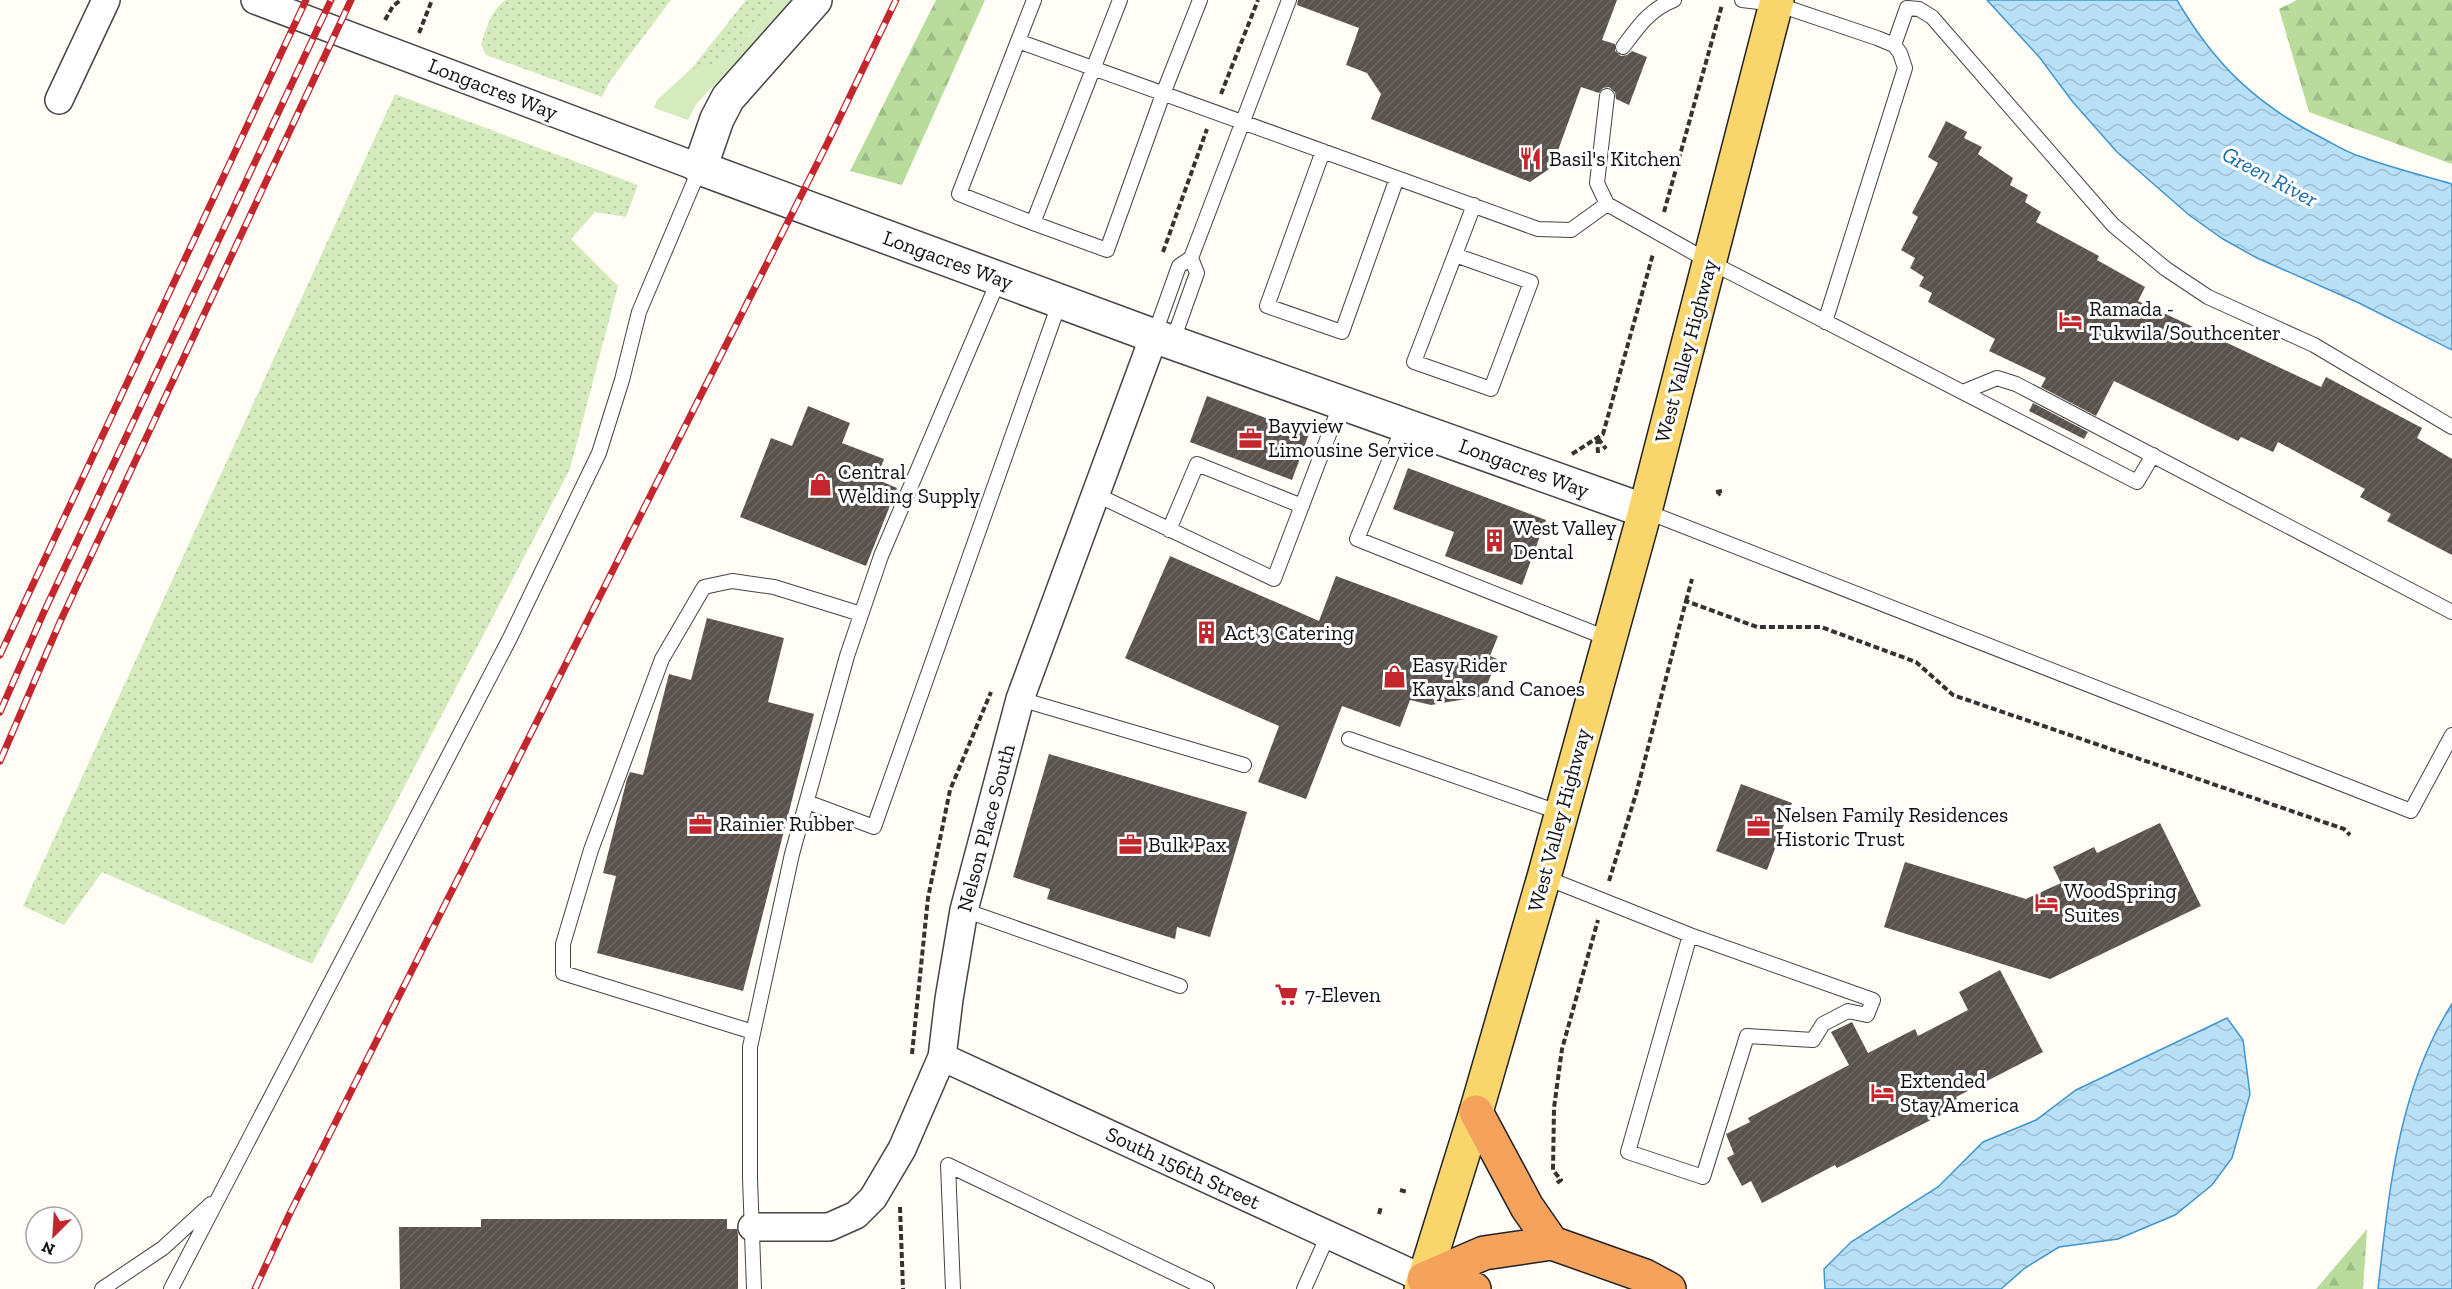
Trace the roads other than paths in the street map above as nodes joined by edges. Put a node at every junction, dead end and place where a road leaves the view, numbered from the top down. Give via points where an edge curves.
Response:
1 (106, 0) edge
2 (255, 0) edge
3 (815, 0) edge
4 (1034, 0) edge
5 (1120, 0) edge
6 (1200, 0) edge
7 (1288, 0) edge
8 (1674, 0) edge
9 (1742, 0) edge
10 (1777, 2) edge
11 (1018, 40) junction
12 (1894, 45) junction
13 (1623, 47) dead end
14 (1094, 69) junction
15 (1163, 93) junction
16 (1607, 96) dead end
17 (59, 100) dead end
18 (1243, 123) junction
19 (1323, 151) junction
20 (700, 168) junction
21 (1397, 178) junction
22 (1607, 204) junction
23 (1474, 205) junction
24 (1033, 223) junction
25 (1455, 255) junction
26 (1191, 258) junction
27 (1710, 262) junction
28 (999, 279) junction
29 (1060, 301) junction
30 (1825, 321) junction
31 (1163, 339) junction
32 (1963, 392) junction
33 (1341, 403) junction
34 (1404, 425) junction
35 (2452, 427) edge
36 (2153, 455) junction
37 (1097, 495) junction
38 (1302, 506) junction
39 (1645, 511) junction
40 (1169, 530) junction
41 (2452, 612) edge
42 (861, 614) junction
43 (1609, 639) junction
44 (1020, 699) junction
45 (2452, 735) edge
46 (1349, 739) dead end
47 (1244, 765) dead end
48 (807, 802) junction
49 (1561, 813) junction
50 (1544, 877) junction
51 (964, 910) junction
52 (1690, 935) junction
53 (1180, 986) dead end
54 (753, 1032) junction
55 (942, 1058) junction
56 (1476, 1112) junction
57 (219, 1197) junction
58 (752, 1227) junction
59 (1328, 1235) junction
60 (1552, 1243) junction
61 (1422, 1284) edge
62 (102, 1289) edge
63 (171, 1289) edge
64 (754, 1289) edge
65 (953, 1289) edge
66 (1207, 1289) edge
67 (1304, 1289) edge
68 (1474, 1289) edge
69 (1669, 1289) edge

1 - 17 street
2 - 20 street, Longacres Way
3 - 20 street via 728,98
4 - 11 lane
5 - 14 lane
6 - 15 lane
7 - 18 lane
8 - 13 lane via 1648,15
9 - 10 lane
10 - 12 lane
10 - 27 main road, West Valley Highway
11 - 14 lane
11 - 24 lane via 959,194
12 - 30 lane via 1905,68
12 - 35 lane via 1907,8 1919,9 1932,17 2113,225 2166,269 2208,297 2314,345
14 - 15 lane
14 - 24 lane
15 - 18 lane
15 - 24 lane via 1107,250
16 - 22 lane via 1597,183
18 - 19 lane
18 - 26 lane
19 - 21 lane
19 - 21 lane via 1267,306 1342,333
20 - 28 street, Longacres Way
20 - 57 lane via 639,312 599,453 510,638
21 - 23 lane
22 - 23 lane via 1571,230 1538,229
22 - 27 lane
23 - 25 lane
25 - 25 lane via 1414,362 1491,389 1531,282
26 - 31 lane via 1179,266
26 - 31 lane via 1197,273
27 - 30 lane
27 - 39 main road, West Valley Highway
28 - 29 street, Longacres Way
28 - 42 lane via 881,556
29 - 31 street, Longacres Way
29 - 48 lane via 874,827
30 - 32 lane
31 - 33 street, Longacres Way
31 - 37 street, Nelson Place South
32 - 36 lane via 1997,378 2016,384
32 - 36 lane via 2137,482
33 - 34 street, Longacres Way
33 - 38 lane
34 - 39 street, Longacres Way
34 - 43 lane via 1357,539
36 - 41 lane
37 - 40 lane
37 - 44 street, Nelson Place South
38 - 40 lane via 1197,464
38 - 40 lane via 1274,579
39 - 43 main road, West Valley Highway
39 - 45 lane via 2411,811
42 - 48 lane
42 - 54 lane via 774,587 732,580 704,587 662,659 591,850 563,944 562,973
43 - 49 main road, West Valley Highway
44 - 47 lane
44 - 51 street, Nelson Place South
46 - 49 lane
48 - 54 lane
49 - 50 main road, West Valley Highway
50 - 52 lane
50 - 56 main road, West Valley Highway
51 - 53 lane
51 - 55 street, Nelson Place South
52 - 52 lane via 1873,1000 1867,1015 1848,1011 1823,1024 1813,1040 1747,1036 1703,1177 1628,1152
54 - 58 lane
55 - 58 street, Nelson Place South via 902,1149 873,1198 856,1215 829,1227
55 - 59 street, South 156th Street
56 - 60 highway via 1527,1207
56 - 61 main road, West Valley Highway
57 - 62 lane via 163,1248
57 - 63 lane
58 - 64 lane
59 - 61 street, South 156th Street
59 - 67 lane
60 - 61 highway via 1484,1253
60 - 69 highway via 1645,1276
61 - 68 highway
65 - 66 lane via 948,1165

